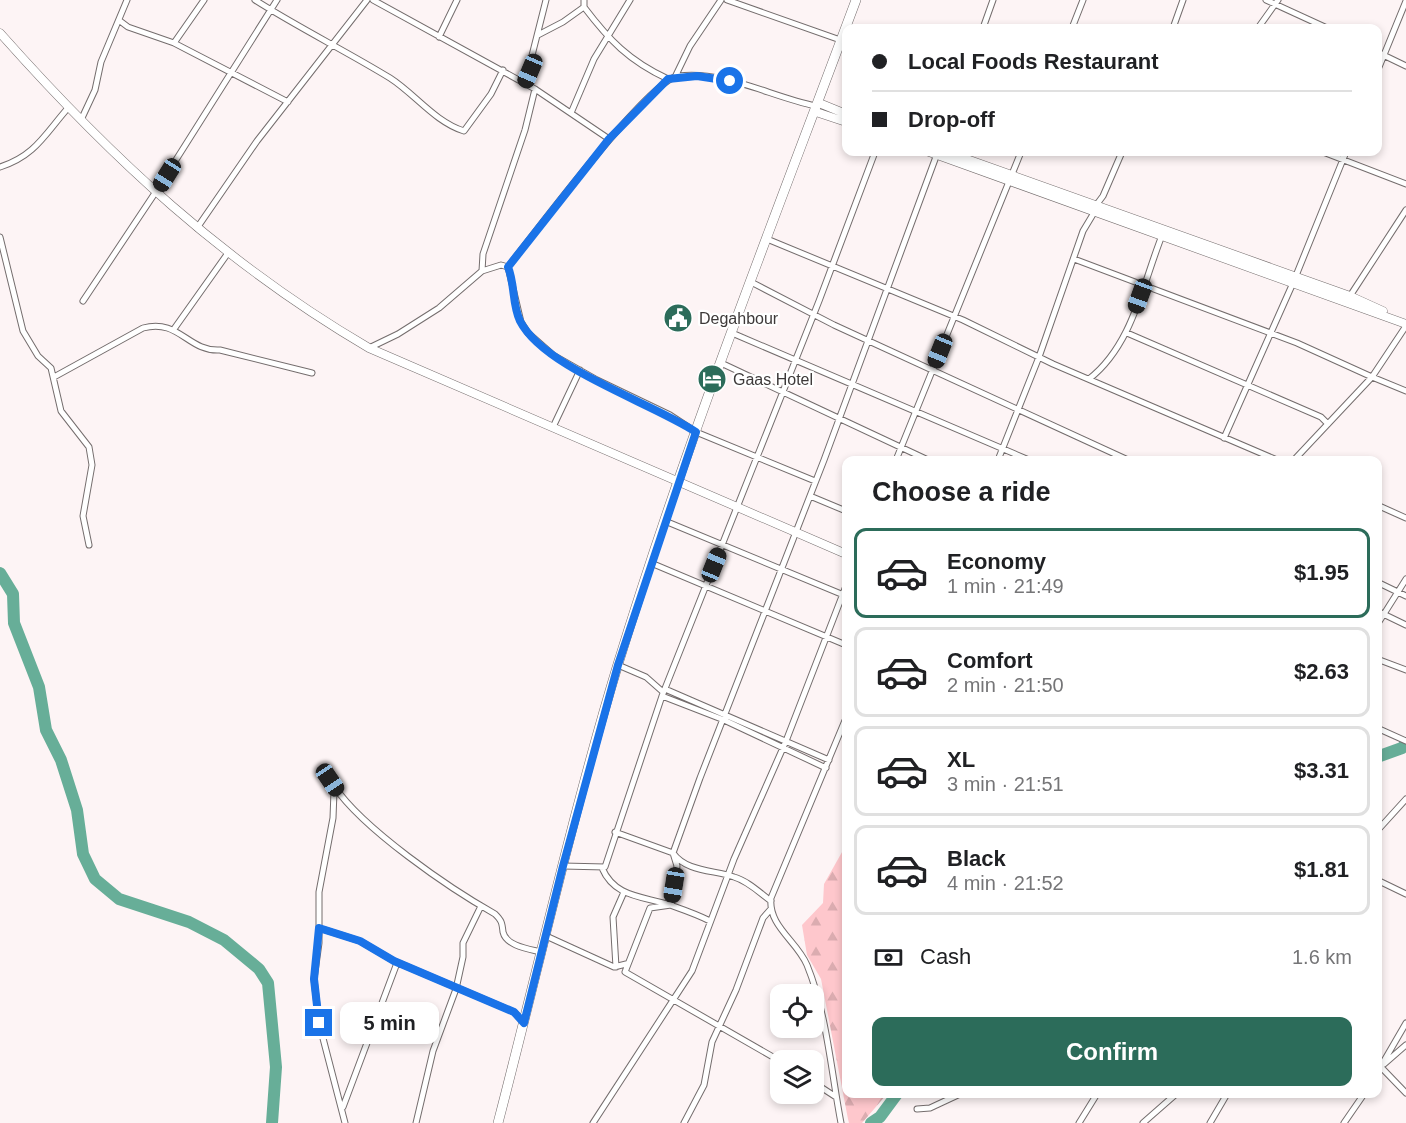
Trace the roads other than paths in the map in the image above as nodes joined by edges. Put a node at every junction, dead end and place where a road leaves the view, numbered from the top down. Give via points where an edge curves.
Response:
1 (127, 0) edge
2 (204, 0) edge
3 (255, 0) edge
4 (277, 0) edge
5 (367, 0) edge
6 (373, 0) edge
7 (457, 0) edge
8 (546, 0) edge
9 (630, 0) edge
10 (721, 0) edge
11 (727, 0) edge
12 (856, 0) edge
13 (993, 0) edge
14 (1083, 0) edge
15 (1183, 0) edge
16 (1266, 0) edge
17 (1406, 1) edge
18 (1276, 2) edge
19 (584, 3) edge
20 (270, 10) junction
21 (120, 21) junction
22 (848, 24) edge
23 (984, 24) edge
24 (1074, 24) edge
25 (1174, 24) edge
26 (1261, 24) edge
27 (1319, 24) edge
28 (0, 33) edge
29 (538, 35) junction
30 (439, 37) junction
31 (609, 37) junction
32 (842, 41) edge
33 (174, 43) junction
34 (842, 44) edge
35 (333, 45) junction
36 (1384, 55) junction
37 (1382, 60) edge
38 (1406, 66) edge
39 (503, 70) junction
40 (231, 71) junction
41 (675, 77) junction
42 (668, 79) junction
43 (525, 83) junction
44 (535, 89) junction
45 (288, 102) junction
46 (817, 107) junction
47 (68, 108) junction
48 (571, 113) junction
49 (842, 113) edge
50 (842, 120) edge
51 (80, 122) junction
52 (609, 139) junction
53 (874, 156) edge
54 (932, 156) edge
55 (943, 156) edge
56 (958, 156) edge
57 (1019, 156) edge
58 (1120, 156) edge
59 (1334, 156) edge
60 (1344, 156) edge
61 (1343, 159) junction
62 (0, 167) edge
63 (1010, 176) junction
64 (1406, 184) edge
65 (155, 194) junction
66 (1096, 208) junction
67 (1406, 210) edge
68 (197, 228) junction
69 (1164, 232) junction
70 (0, 237) edge
71 (767, 239) junction
72 (228, 253) junction
73 (1074, 260) junction
74 (833, 265) junction
75 (508, 267) junction
76 (482, 271) junction
77 (1294, 280) junction
78 (751, 282) junction
79 (1144, 286) junction
80 (887, 287) junction
81 (1350, 296) junction
82 (83, 301) dead end
83 (814, 315) junction
84 (954, 316) junction
85 (1406, 324) edge
86 (174, 329) junction
87 (732, 333) junction
88 (1127, 333) junction
89 (1271, 333) junction
90 (868, 340) junction
91 (369, 348) junction
92 (1039, 357) junction
93 (796, 361) junction
94 (721, 363) junction
95 (933, 369) junction
96 (580, 370) junction
97 (312, 373) dead end
98 (54, 377) junction
99 (1372, 377) junction
100 (1089, 379) junction
101 (851, 385) junction
102 (1248, 386) junction
103 (783, 391) junction
104 (1406, 392) edge
105 (1019, 408) junction
106 (915, 412) junction
107 (839, 418) junction
108 (1328, 424) junction
109 (553, 427) junction
110 (696, 432) junction
111 (1224, 438) junction
112 (901, 448) junction
113 (1003, 449) junction
114 (898, 456) edge
115 (919, 456) edge
116 (1000, 456) edge
117 (1020, 456) edge
118 (1120, 456) edge
119 (1267, 456) edge
120 (1298, 456) edge
121 (757, 457) junction
122 (815, 481) junction
123 (677, 482) junction
124 (810, 496) junction
125 (737, 507) junction
126 (1382, 507) edge
127 (842, 509) edge
128 (1406, 518) edge
129 (665, 521) junction
130 (795, 532) junction
131 (88, 545) dead end
132 (722, 545) junction
133 (842, 552) edge
134 (651, 563) junction
135 (781, 570) junction
136 (1406, 579) edge
137 (1382, 584) edge
138 (706, 586) junction
139 (1398, 592) junction
140 (842, 594) edge
141 (1406, 596) edge
142 (842, 600) edge
143 (765, 611) junction
144 (1384, 614) junction
145 (1382, 617) edge
146 (1406, 625) edge
147 (826, 636) junction
148 (842, 643) edge
149 (1382, 661) edge
150 (618, 665) junction
151 (1406, 670) edge
152 (663, 692) junction
153 (695, 702) junction
154 (692, 709) junction
155 (724, 717) junction
156 (842, 728) edge
157 (758, 729) junction
158 (1382, 730) edge
159 (755, 737) junction
160 (786, 741) junction
161 (1406, 741) edge
162 (782, 748) junction
163 (829, 760) junction
164 (826, 768) junction
165 (1406, 799) edge
166 (1404, 806) edge
167 (1382, 826) edge
168 (615, 832) junction
169 (674, 853) junction
170 (563, 866) junction
171 (602, 868) junction
172 (728, 876) junction
173 (1382, 882) edge
174 (624, 892) junction
175 (1406, 894) edge
176 (771, 901) junction
177 (671, 905) junction
178 (481, 906) junction
179 (770, 910) junction
180 (710, 921) junction
181 (319, 928) junction
182 (546, 936) junction
183 (542, 952) junction
184 (397, 963) junction
185 (626, 964) junction
186 (616, 967) junction
187 (456, 989) junction
188 (672, 999) junction
189 (524, 1023) junction
190 (1406, 1023) edge
191 (719, 1025) junction
192 (1406, 1045) edge
193 (770, 1055) edge
194 (1382, 1060) edge
195 (1382, 1063) edge
196 (1382, 1068) edge
197 (824, 1089) edge
198 (1406, 1093) edge
199 (836, 1097) junction
200 (951, 1098) edge
201 (1094, 1098) edge
202 (1171, 1098) edge
203 (1225, 1098) edge
204 (1361, 1098) edge
205 (342, 1109) junction
206 (917, 1109) dead end
207 (345, 1123) edge
208 (416, 1123) edge
209 (498, 1123) edge
210 (593, 1123) edge
211 (684, 1123) edge
212 (841, 1123) edge
213 (1079, 1123) edge
214 (1143, 1123) edge
215 (1210, 1123) edge
216 (1344, 1123) edge

1 - 21 street
2 - 33 street
3 - 20 street
4 - 20 street
5 - 35 street
6 - 30 street
7 - 30 street
8 - 29 street
9 - 31 street
10 - 41 street via 690,46
11 - 32 street
12 - 22 highway
13 - 23 street
14 - 24 street
15 - 25 street
16 - 18 street
17 - 36 street
18 - 26 street
18 - 27 street
19 - 29 street via 563,22
19 - 31 street
20 - 35 street
20 - 40 street
21 - 33 street
21 - 51 street via 101,62 96,90
28 - 47 street
29 - 43 street
30 - 39 street
31 - 42 street via 627,56
31 - 48 street via 594,59
33 - 40 street
34 - 46 highway
35 - 39 street via 464,131
35 - 45 street
36 - 37 street
36 - 38 street
39 - 43 street
40 - 45 street
40 - 65 street
41 - 42 street
41 - 46 street via 730,81
42 - 52 street
43 - 44 street
44 - 48 street
44 - 76 street via 483,254
45 - 68 street
46 - 49 street
46 - 50 street
46 - 71 highway
47 - 51 street
47 - 62 street via 33,151
48 - 52 street
51 - 65 street
52 - 75 street
53 - 74 street
54 - 80 street
55 - 63 street
56 - 63 street
57 - 63 street
58 - 66 street
59 - 61 street
60 - 61 street
61 - 64 street
61 - 77 street
63 - 66 street
63 - 84 street
65 - 68 street
65 - 82 street
66 - 69 street
66 - 73 street via 1083,231
67 - 81 street
68 - 72 street
69 - 77 street
69 - 79 street
70 - 98 street via 23,331
71 - 74 street
71 - 78 highway
72 - 86 street
72 - 91 street via 307,312
73 - 79 street
73 - 92 street
74 - 80 street
74 - 83 street
75 - 76 street via 501,265
75 - 96 street via 516,310 528,333 553,355
76 - 91 street via 440,308
77 - 81 street
77 - 85 street
77 - 89 street
78 - 83 street
78 - 87 highway
79 - 88 street
79 - 89 street
80 - 84 street
80 - 90 street
81 - 85 street
83 - 90 street
83 - 93 street
84 - 92 street
84 - 95 street
85 - 99 street
86 - 97 street via 207,350
86 - 98 street via 153,325 143,328
87 - 93 street
87 - 94 highway
88 - 100 street
88 - 102 street
89 - 99 street
89 - 102 street
90 - 95 street
90 - 101 street
91 - 109 street
92 - 100 street
92 - 105 street
93 - 101 street
93 - 103 street
94 - 103 street
94 - 110 highway
95 - 105 street
95 - 106 street
96 - 109 street
96 - 110 street
98 - 131 street via 61,411 82,436 91,455 83,516
99 - 104 street
99 - 108 street
100 - 111 street
101 - 106 street
101 - 107 street
102 - 108 street via 1321,417
102 - 111 street
103 - 107 street
103 - 121 street
105 - 113 street
105 - 118 street
106 - 112 street
106 - 113 street
107 - 112 street
107 - 122 street
108 - 120 street
109 - 123 street
110 - 121 street
110 - 123 highway
111 - 119 street
112 - 114 street
112 - 115 street
113 - 116 street
113 - 117 street
121 - 122 street
121 - 125 street
122 - 124 street
123 - 125 street
123 - 129 highway
124 - 127 street
124 - 130 street
125 - 130 street
125 - 132 street
126 - 128 street
129 - 132 street
129 - 134 highway
130 - 133 street
130 - 135 street
132 - 135 street
132 - 138 street
134 - 138 street
134 - 150 highway
135 - 140 street
135 - 143 street
136 - 139 street
137 - 139 street
138 - 143 street
138 - 152 street
139 - 141 street
139 - 144 street
142 - 147 street
143 - 147 street
143 - 155 street
144 - 145 street
144 - 146 street
147 - 148 street
147 - 160 street
149 - 151 street
150 - 152 street via 646,677
150 - 170 highway
152 - 153 street
152 - 154 street
152 - 168 street
153 - 154 street
153 - 155 street
154 - 155 street
155 - 157 street
155 - 159 street
155 - 169 street
156 - 163 street
157 - 159 street
157 - 160 street
158 - 161 street
159 - 162 street
160 - 162 street
160 - 163 street
162 - 164 street
162 - 172 street
163 - 164 street
164 - 176 street
165 - 166 street
166 - 167 street
168 - 169 street
168 - 171 street
169 - 172 street via 678,860
169 - 177 street via 677,866
170 - 171 street
170 - 182 highway
171 - 174 street via 606,878
172 - 176 street via 741,880
172 - 180 street
173 - 175 street
174 - 177 street
174 - 186 street via 613,917
176 - 179 street
177 - 180 street
177 - 185 street via 650,908
178 - 181 street via 350,808 330,780 334,791 333,818 319,892
178 - 183 street via 502,920 506,938 512,943
178 - 187 street via 463,943
179 - 191 street via 763,918
179 - 199 street via 806,963 816,990
180 - 188 street via 692,970
181 - 184 street via 360,941
181 - 205 street via 314,979 317,1006
182 - 183 highway
182 - 186 street
183 - 189 highway
184 - 187 street
184 - 205 street
185 - 186 street
185 - 188 street via 625,972
187 - 189 street via 514,1012
187 - 208 street via 433,1051
188 - 191 street
188 - 210 street
189 - 209 highway
190 - 194 street
191 - 193 street
191 - 211 street via 704,1085
192 - 195 street
196 - 198 street
197 - 199 street
199 - 212 street
200 - 206 street via 930,1108
201 - 213 street
202 - 214 street
203 - 215 street
204 - 216 street
205 - 207 street

